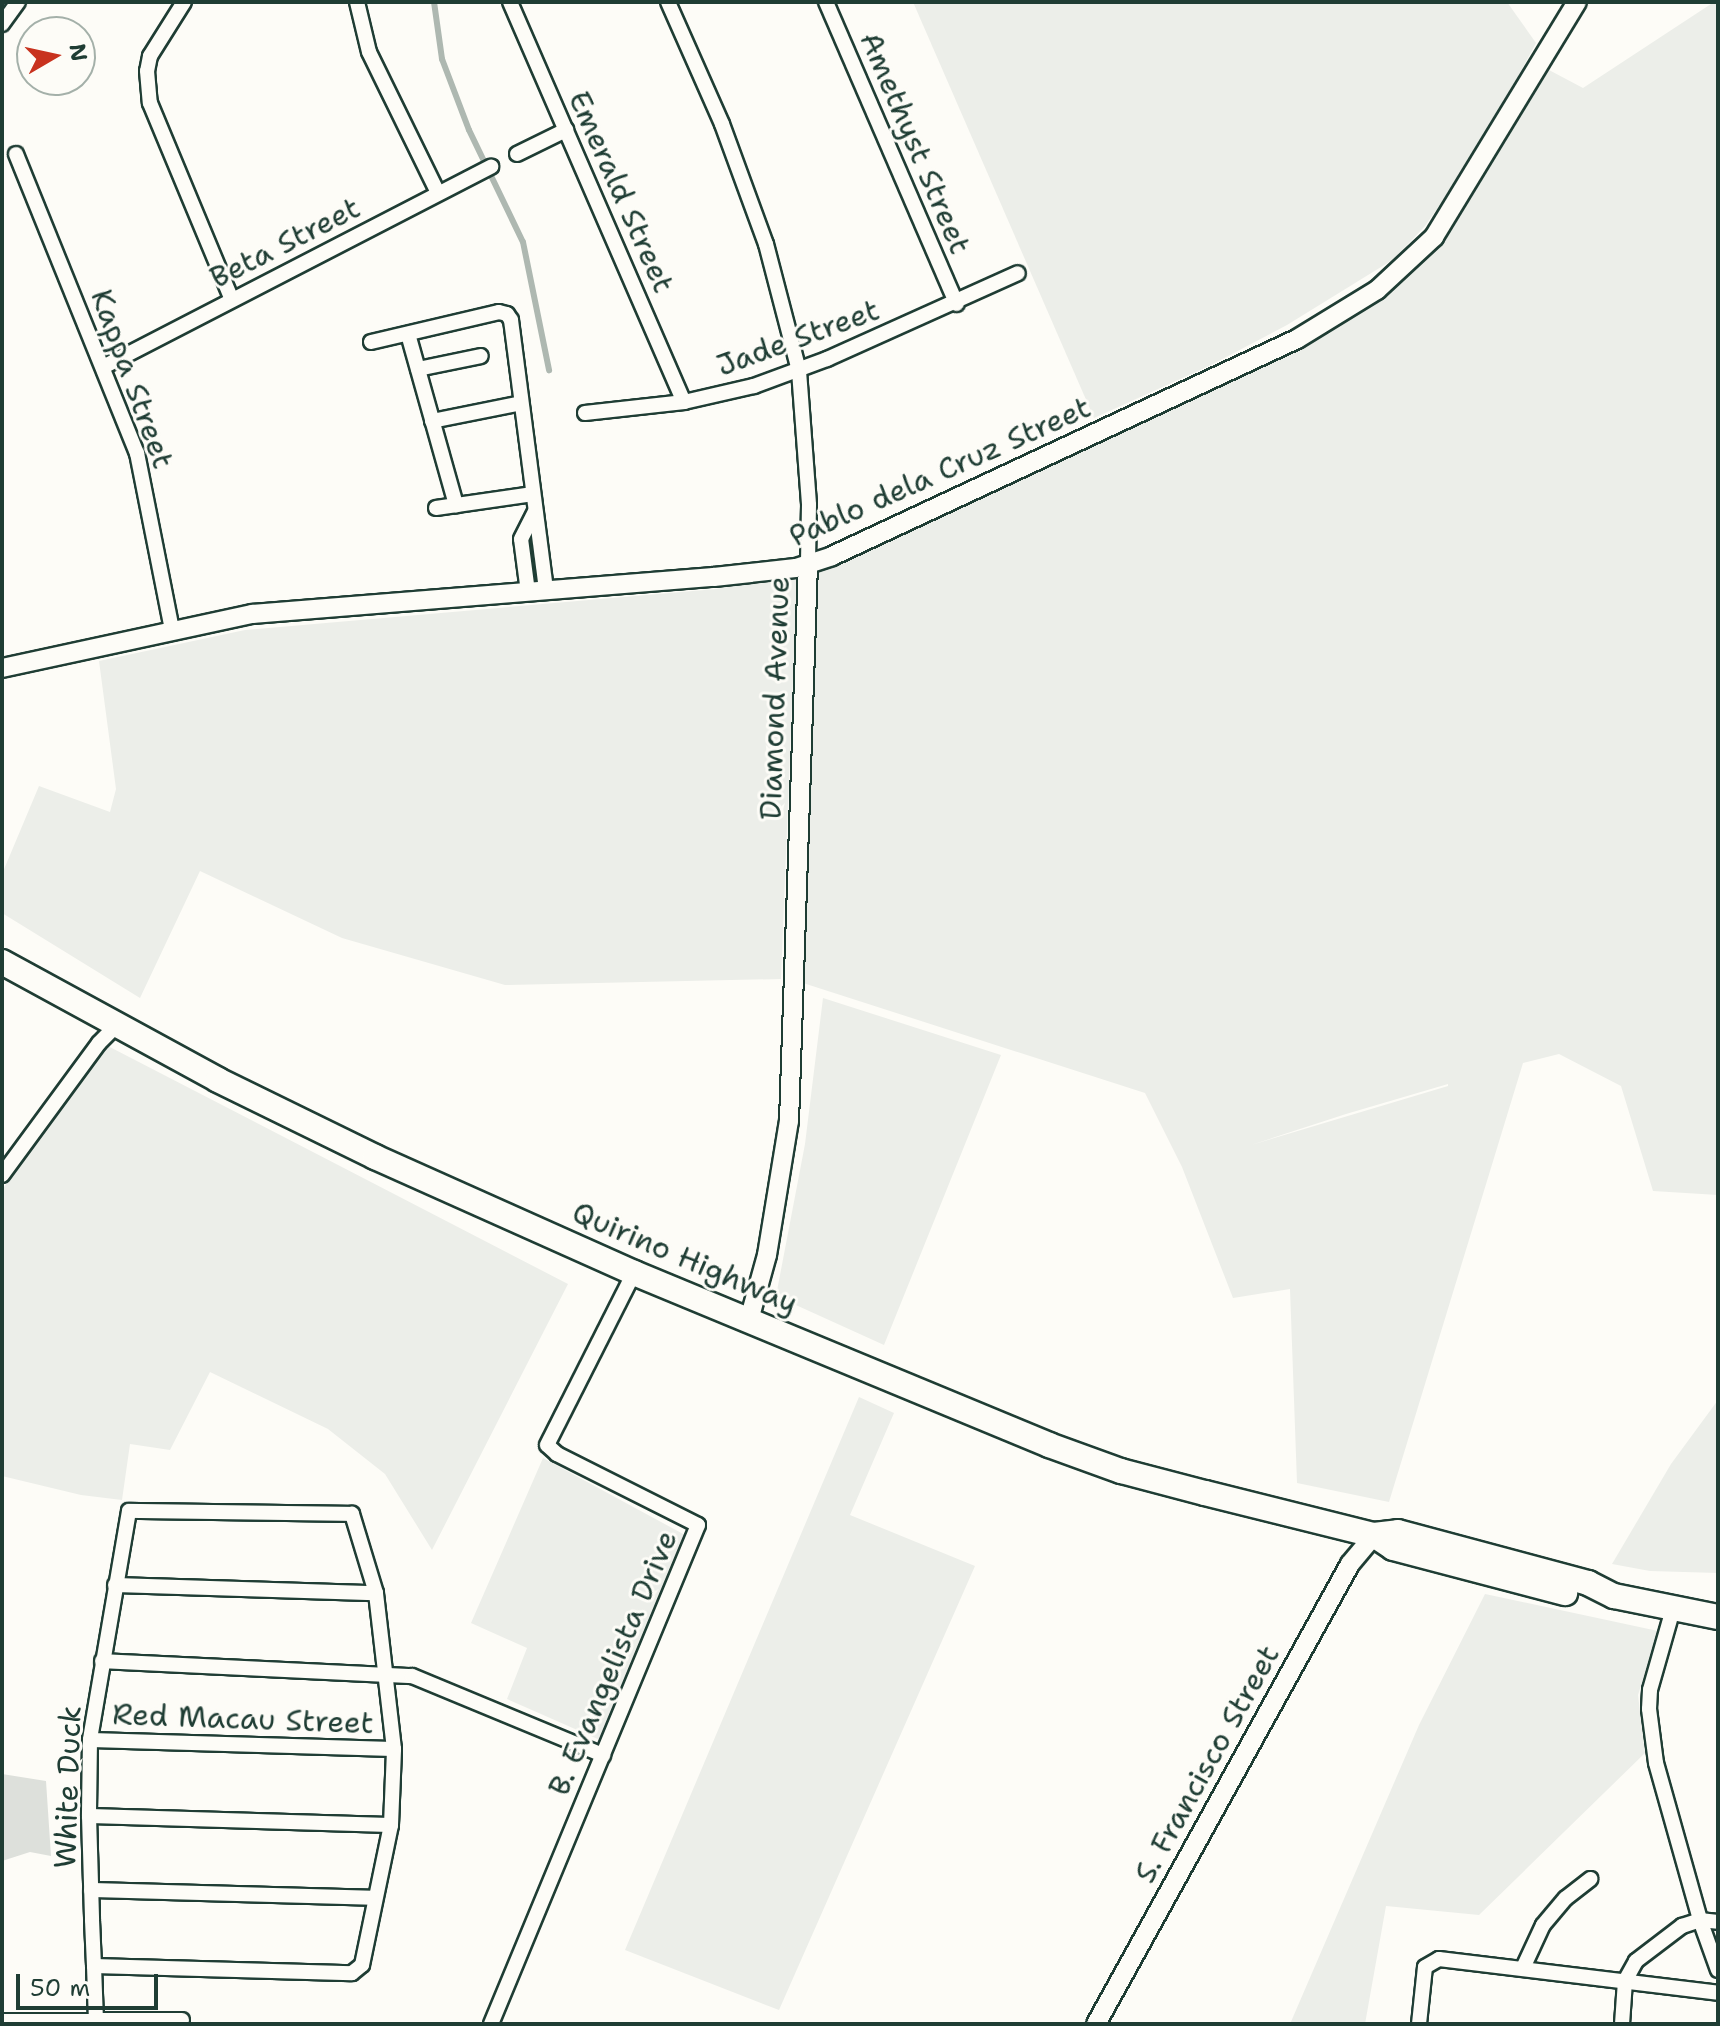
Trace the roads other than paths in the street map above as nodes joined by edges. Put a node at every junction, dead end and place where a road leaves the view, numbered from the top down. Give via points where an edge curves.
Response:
1 (18, 2) edge
2 (184, 2) edge
3 (357, 2) edge
4 (510, 2) edge
5 (668, 2) edge
6 (826, 2) edge
7 (1577, 2) edge
8 (2, 24) edge
9 (566, 130) junction
10 (16, 154) dead end
11 (517, 154) dead end
12 (491, 167) dead end
13 (438, 193) junction
14 (1018, 273) dead end
15 (232, 300) junction
16 (957, 304) junction
17 (408, 334) junction
18 (371, 342) dead end
19 (481, 356) dead end
20 (103, 367) junction
21 (418, 369) junction
22 (799, 371) junction
23 (684, 402) junction
24 (521, 403) junction
25 (585, 413) dead end
26 (432, 421) junction
27 (533, 494) junction
28 (456, 505) junction
29 (436, 508) dead end
30 (808, 564) junction
31 (537, 591) junction
32 (172, 629) junction
33 (2, 668) edge
34 (2, 962) edge
35 (117, 1025) junction
36 (2, 1175) edge
37 (634, 1273) junction
38 (749, 1320) junction
39 (1374, 1535) junction
40 (115, 1585) junction
41 (376, 1593) junction
42 (1673, 1609) junction
43 (1718, 1617) edge
44 (102, 1661) junction
45 (388, 1673) junction
46 (90, 1740) junction
47 (394, 1749) junction
48 (603, 1755) junction
49 (89, 1816) junction
50 (391, 1825) junction
51 (1590, 1879) dead end
52 (91, 1890) junction
53 (374, 1898) junction
54 (1700, 1920) junction
55 (1718, 1922) edge
56 (94, 1966) junction
57 (1523, 1968) junction
58 (1718, 1970) edge
59 (1625, 1981) junction
60 (1718, 1993) edge
61 (96, 2020) junction
62 (182, 2020) dead end
63 (2, 2021) edge
64 (491, 2024) edge
65 (1096, 2024) edge
66 (1419, 2024) edge
67 (1622, 2024) edge

1 - 8 street
2 - 15 street via 150,56 150,103
3 - 13 street via 369,52
4 - 9 street, Emerald Street
5 - 22 street, Diamond Avenue via 722,124 766,244
6 - 16 street, Amethyst Street
7 - 30 street, Pablo dela Cruz Street via 1434,237 1377,290 1297,339
9 - 11 street
9 - 23 street, Emerald Street
10 - 20 street, Kappa Street
12 - 13 street, Beta Street
13 - 15 street, Beta Street
14 - 16 street, Jade Street
15 - 20 street, Beta Street
16 - 22 street, Jade Street
17 - 18 street
17 - 21 street
17 - 24 street via 507,314
19 - 21 street
20 - 32 street, Kappa Street via 137,453
21 - 26 street
22 - 23 street, Jade Street
22 - 30 street, Diamond Avenue
23 - 25 street, Jade Street
24 - 26 street
24 - 27 street
26 - 28 street
27 - 28 street
27 - 31 street via 536,512 521,539
28 - 29 street
30 - 31 street, Pablo dela Cruz Street
30 - 38 street, Diamond Avenue via 789,1121 769,1241
31 - 32 street, Pablo dela Cruz Street via 313,607
32 - 33 street, Pablo dela Cruz Street
34 - 35 main road, Quirino Highway
35 - 36 street
35 - 37 main road, Quirino Highway via 375,1157
37 - 38 main road, Quirino Highway
37 - 48 street, B. Evangelista Drive via 547,1445 698,1525
38 - 39 main road, Quirino Highway via 1121,1471
39 - 42 main road, Quirino Highway via 1393,1548 1514,1581
39 - 65 street, S. Francisco Street via 1350,1564
40 - 41 street
40 - 41 street, White Duck via 129,1511 352,1514
40 - 44 street, White Duck
41 - 45 street
42 - 43 main road, Quirino Highway
42 - 54 street via 1649,1709 1656,1763
44 - 45 street
44 - 46 street, White Duck
45 - 47 street
45 - 48 street via 412,1676
46 - 47 street, Red Macau Street
46 - 49 street, White Duck
47 - 50 street
48 - 64 street, B. Evangelista Drive
49 - 50 street
49 - 52 street, White Duck
50 - 53 street
51 - 57 street via 1543,1925
52 - 53 street
52 - 56 street, White Duck
53 - 56 street via 359,1971 352,1973
54 - 55 street
54 - 58 street
54 - 59 street via 1668,1934 1636,1961
56 - 61 street, White Duck
57 - 59 street
57 - 66 street via 1430,1962 1425,1967
59 - 60 street
59 - 67 street
61 - 62 street
61 - 63 street

